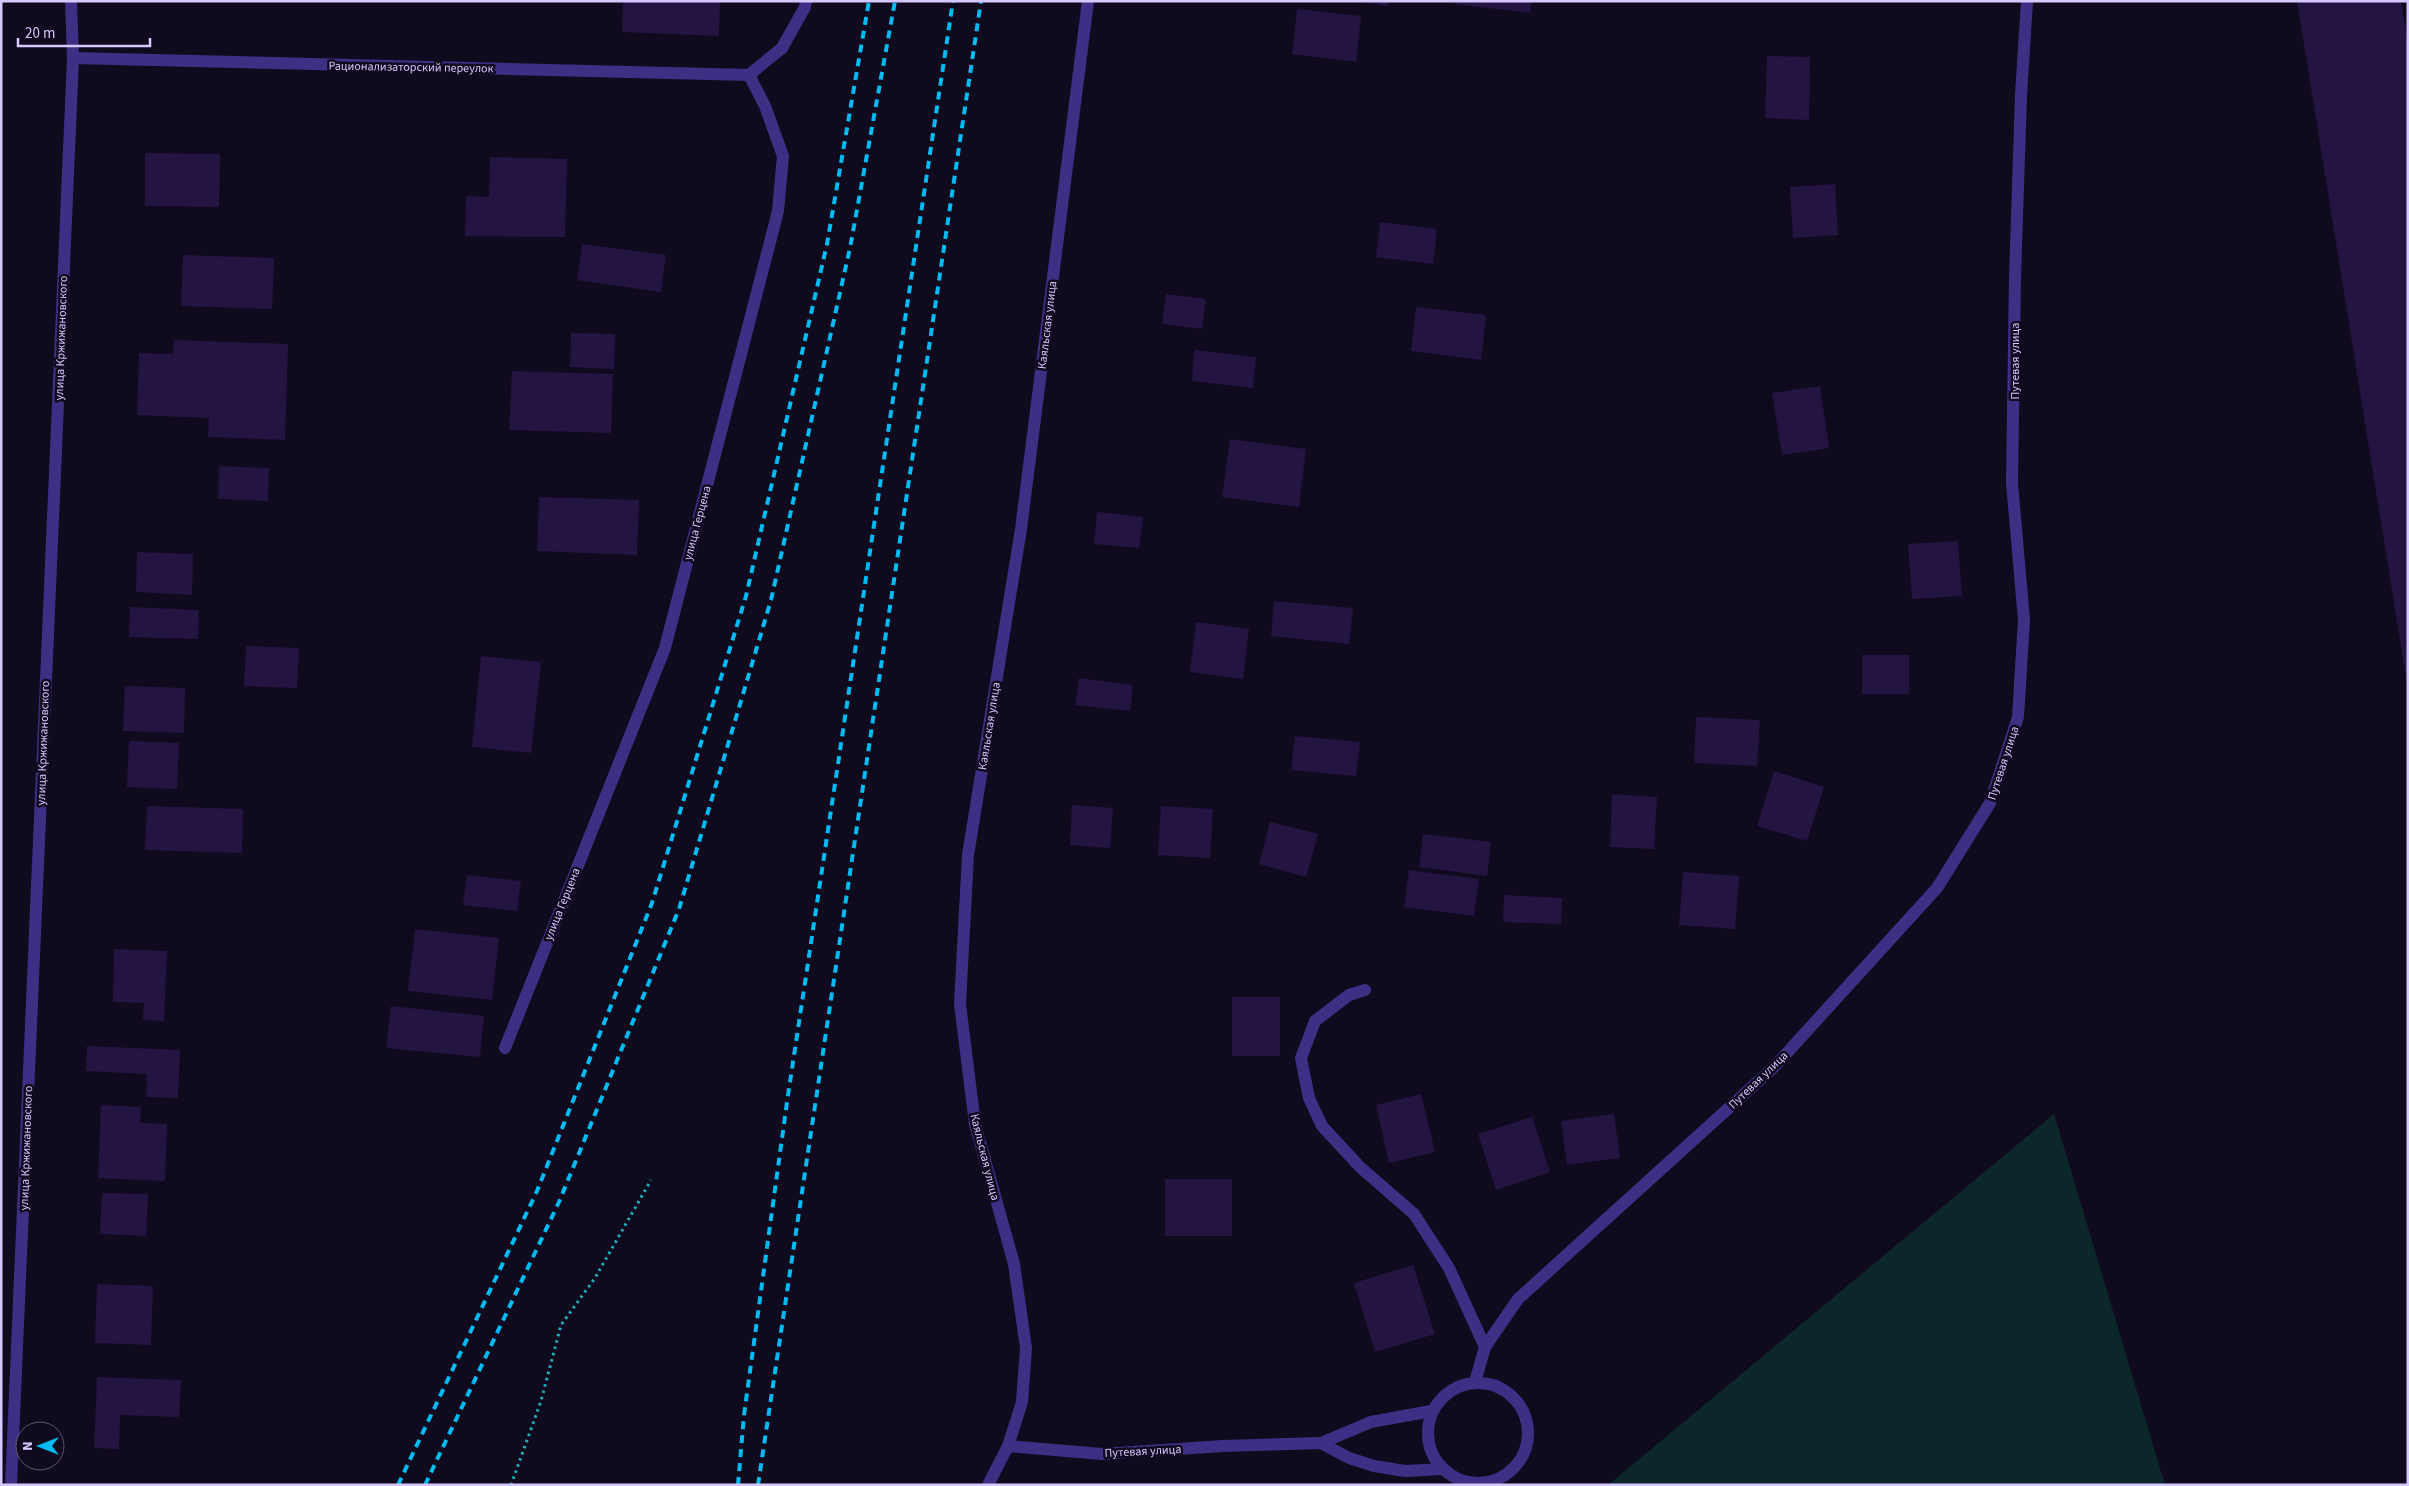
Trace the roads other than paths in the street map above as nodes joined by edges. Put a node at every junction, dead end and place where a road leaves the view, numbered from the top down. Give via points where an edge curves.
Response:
1 (71, 1) edge
2 (806, 1) edge
3 (1088, 1) edge
4 (2027, 1) edge
5 (73, 58) junction
6 (750, 75) junction
7 (1365, 990) dead end
8 (505, 1048) dead end
9 (1486, 1347) junction
10 (1475, 1382) junction
11 (1431, 1411) junction
12 (1321, 1444) junction
13 (1008, 1446) junction
14 (1446, 1477) edge
15 (1502, 1482) edge
16 (11, 1485) edge
17 (988, 1485) edge

1 - 5 street, улица Кржижановского
2 - 6 street via 782,48
3 - 13 street, Каяльская улица via 1021,529 968,855 960,1004 975,1124 1014,1264 1026,1348 1022,1402
4 - 9 street, Путевая улица via 2021,96 2012,483 2024,620 2018,717 1990,803 1937,888 1774,1067 1518,1300
5 - 6 street, Рационализаторский переулок
5 - 16 street, улица Кржижановского
6 - 8 street, улица Герцена via 783,156 778,211 665,648
7 - 9 street via 1349,995 1315,1021 1301,1058 1309,1098 1322,1126 1360,1167 1414,1214 1449,1268
9 - 10 street, Путевая улица
10 - 11 street, Путевая улица via 1446,1392
10 - 15 street, Путевая улица via 1493,1383 1514,1396 1527,1417 1528,1442 1518,1464
11 - 12 street, Путевая улица via 1370,1422
11 - 14 street, Путевая улица via 1426,1436 1434,1460
12 - 13 street, Путевая улица via 1102,1454
12 - 14 street, Путевая улица via 1374,1466
13 - 17 street
14 - 15 street, Путевая улица via 1474,1484

